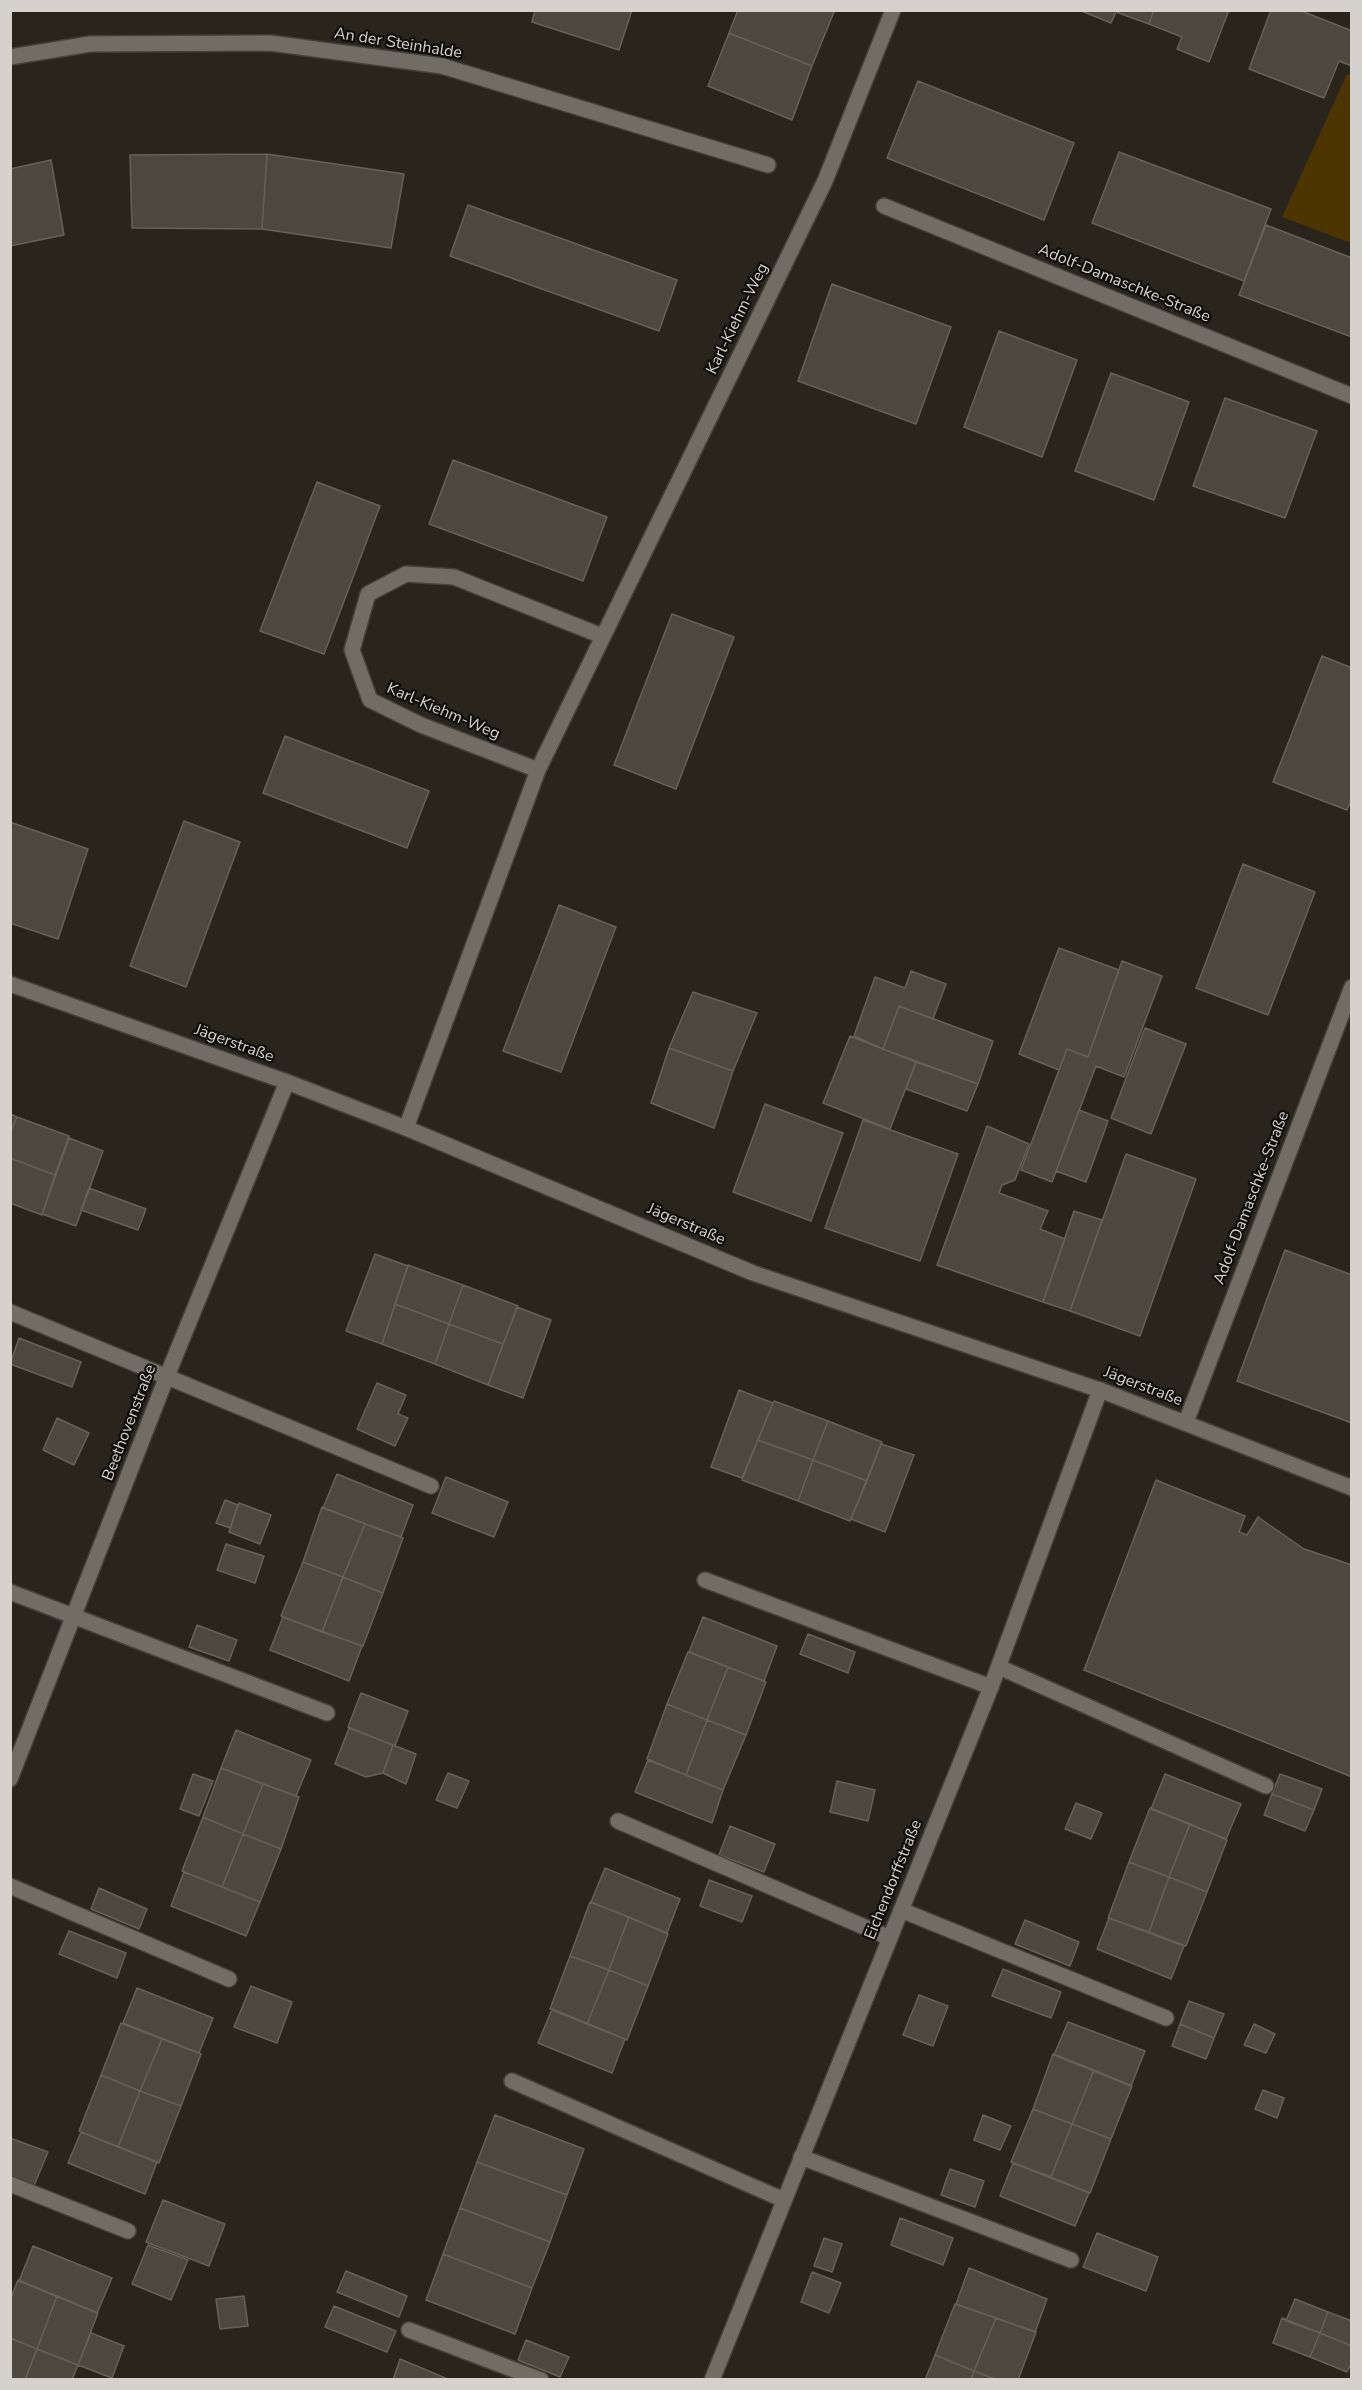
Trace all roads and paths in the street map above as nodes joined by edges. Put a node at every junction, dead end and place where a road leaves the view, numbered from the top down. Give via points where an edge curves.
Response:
1 (893, 10) edge
2 (10, 57) edge
3 (768, 165) dead end
4 (884, 206) dead end
5 (1352, 396) edge
6 (602, 636) junction
7 (538, 770) junction
8 (10, 984) edge
9 (1352, 987) edge
10 (287, 1082) junction
11 (406, 1128) junction
12 (10, 1312) edge
13 (167, 1376) junction
14 (1100, 1390) junction
15 (1186, 1422) junction
16 (430, 1486) dead end
17 (1352, 1488) edge
18 (705, 1580) dead end
19 (10, 1592) edge
20 (75, 1618) junction
21 (999, 1667) junction
22 (991, 1687) junction
23 (327, 1713) dead end
24 (10, 1779) edge
25 (1266, 1786) dead end
26 (618, 1821) dead end
27 (10, 1886) edge
28 (901, 1911) junction
29 (890, 1938) junction
30 (229, 1979) dead end
31 (1166, 2018) dead end
32 (512, 2081) dead end
33 (801, 2157) junction
34 (10, 2184) edge
35 (784, 2200) junction
36 (128, 2231) dead end
37 (1071, 2260) dead end
38 (409, 2330) dead end
39 (541, 2379) edge
40 (712, 2379) edge

1 - 6 street, Karl-Kiehm-Weg via 825,181
2 - 3 street, An der Steinhalde via 90,44 270,43 442,66
4 - 5 street, Adolf-Damaschke-Straße
6 - 7 street, Karl-Kiehm-Weg
6 - 7 street, Karl-Kiehm-Weg via 454,577 406,574 368,594 352,650 370,700 421,725
7 - 11 street, Karl-Kiehm-Weg
8 - 10 street, Jägerstraße
9 - 15 street, Adolf-Damaschke-Straße
10 - 11 street, Jägerstraße
10 - 13 street, Beethovenstraße
11 - 14 street, Jägerstraße via 753,1273
12 - 13 street
13 - 16 street
13 - 20 street, Beethovenstraße
14 - 15 street, Jägerstraße
14 - 21 street, Eichendorffstraße
15 - 17 street, Jägerstraße
18 - 22 street
19 - 20 street
20 - 23 street
20 - 24 street, Beethovenstraße
21 - 22 street, Eichendorffstraße
21 - 25 street
22 - 28 street, Eichendorffstraße
26 - 29 street
27 - 30 street
28 - 29 street, Eichendorffstraße
28 - 31 street
29 - 33 street, Eichendorffstraße
32 - 35 street
33 - 35 street, Eichendorffstraße
33 - 37 street
34 - 36 street
35 - 40 street, Eichendorffstraße
38 - 39 street

